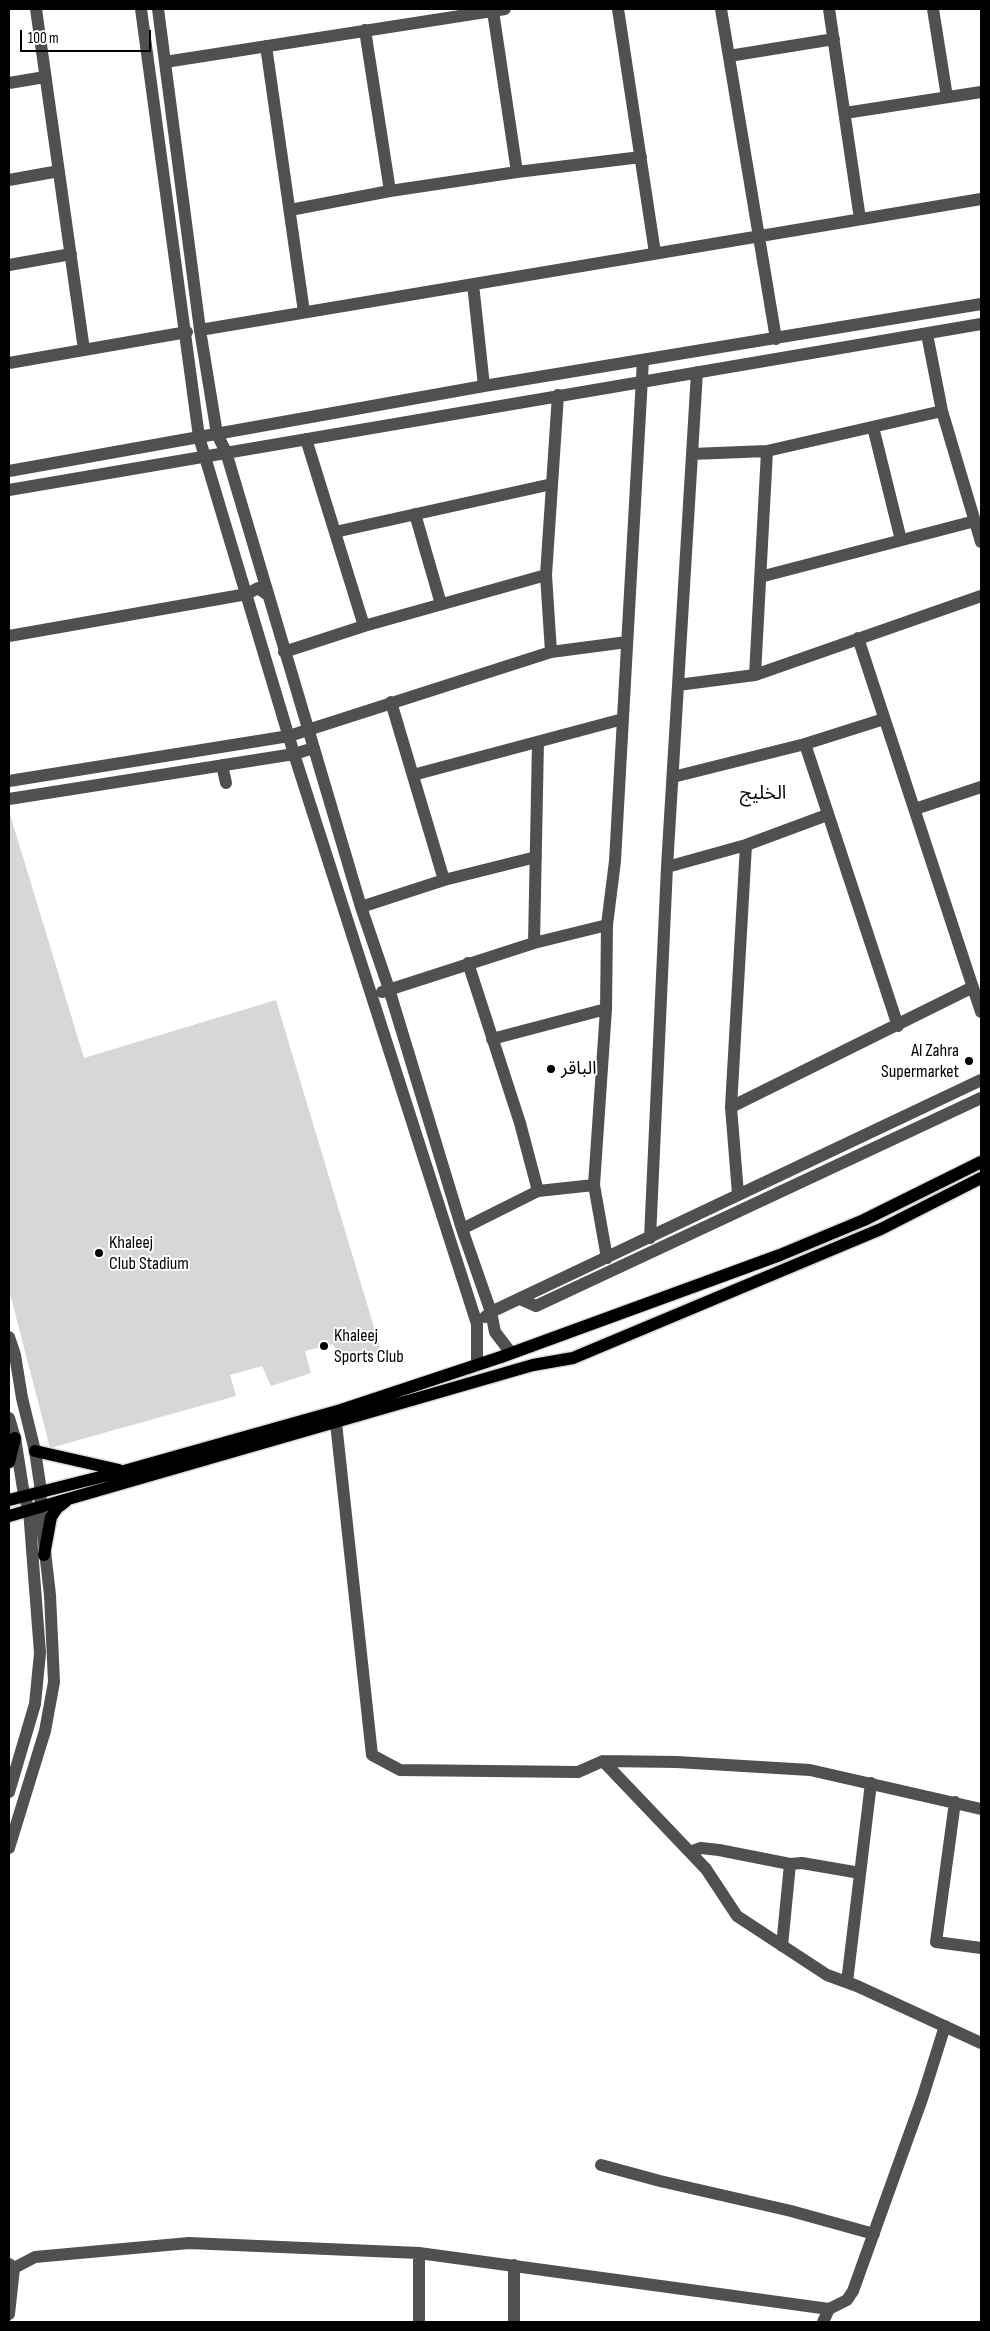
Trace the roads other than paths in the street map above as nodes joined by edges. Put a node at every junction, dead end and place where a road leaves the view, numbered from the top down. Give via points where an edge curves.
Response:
1 (36, 9) edge
2 (141, 9) edge
3 (158, 9) edge
4 (618, 9) edge
5 (721, 9) edge
6 (829, 9) edge
7 (933, 9) edge
8 (499, 10) edge
9 (365, 30) junction
10 (834, 39) junction
11 (266, 46) junction
12 (729, 56) junction
13 (165, 62) junction
14 (45, 77) junction
15 (9, 83) edge
16 (981, 92) edge
17 (946, 97) junction
18 (845, 113) junction
19 (641, 157) junction
20 (59, 171) junction
21 (517, 172) junction
22 (9, 180) edge
23 (390, 191) junction
24 (981, 199) edge
25 (290, 210) junction
26 (860, 219) junction
27 (759, 236) junction
28 (71, 254) junction
29 (655, 254) junction
30 (9, 265) edge
31 (473, 284) junction
32 (981, 304) edge
33 (304, 312) junction
34 (981, 324) edge
35 (200, 330) junction
36 (187, 332) junction
37 (927, 334) junction
38 (776, 339) junction
39 (84, 350) junction
40 (643, 360) junction
41 (9, 362) edge
42 (697, 372) junction
43 (642, 382) junction
44 (484, 386) junction
45 (558, 395) junction
46 (942, 411) junction
47 (873, 427) junction
48 (217, 434) junction
49 (200, 437) junction
50 (306, 439) junction
51 (767, 451) junction
52 (226, 452) junction
53 (692, 454) junction
54 (205, 456) junction
55 (9, 471) edge
56 (552, 484) junction
57 (9, 490) edge
58 (415, 514) junction
59 (975, 521) junction
60 (334, 532) junction
61 (901, 540) junction
62 (981, 542) edge
63 (546, 575) junction
64 (760, 577) junction
65 (247, 594) junction
66 (268, 595) junction
67 (981, 596) edge
68 (441, 604) junction
69 (364, 626) junction
70 (9, 636) edge
71 (858, 638) junction
72 (628, 642) junction
73 (284, 652) junction
74 (551, 652) junction
75 (755, 675) junction
76 (678, 685) junction
77 (391, 702) junction
78 (623, 719) junction
79 (884, 719) junction
80 (308, 729) junction
81 (289, 736) junction
82 (538, 742) junction
83 (804, 744) junction
84 (314, 748) junction
85 (294, 754) junction
86 (222, 765) junction
87 (413, 774) junction
88 (673, 777) junction
89 (9, 781) edge
90 (226, 783) dead end
91 (981, 787) edge
92 (9, 798) edge
93 (915, 810) junction
94 (827, 815) junction
95 (746, 845) junction
96 (536, 857) junction
97 (667, 867) junction
98 (444, 880) junction
99 (361, 907) junction
100 (607, 925) junction
101 (534, 942) junction
102 (468, 963) junction
103 (973, 987) junction
104 (389, 989) junction
105 (372, 995) junction
106 (606, 1009) junction
107 (981, 1012) edge
108 (898, 1026) junction
109 (492, 1039) junction
110 (981, 1080) edge
111 (981, 1098) edge
112 (731, 1107) junction
113 (981, 1162) edge
114 (981, 1178) edge
115 (594, 1185) junction
116 (538, 1191) junction
117 (738, 1194) junction
118 (462, 1229) junction
119 (650, 1238) junction
120 (608, 1258) junction
121 (520, 1299) junction
122 (491, 1312) junction
123 (478, 1324) junction
124 (9, 1337) edge
125 (512, 1353) junction
126 (477, 1364) junction
127 (9, 1418) edge
128 (336, 1423) junction
129 (15, 1438) junction
130 (35, 1451) junction
131 (9, 1462) edge
132 (124, 1471) junction
133 (41, 1491) junction
134 (24, 1495) junction
135 (9, 1500) edge
136 (67, 1500) junction
137 (34, 1509) junction
138 (9, 1516) edge
139 (44, 1554) junction
140 (603, 1761) junction
141 (871, 1783) junction
142 (9, 1792) edge
143 (955, 1802) junction
144 (981, 1809) edge
145 (9, 1848) edge
146 (690, 1852) junction
147 (790, 1864) junction
148 (860, 1873) junction
149 (782, 1946) junction
150 (981, 1948) edge
151 (847, 1982) junction
152 (945, 2026) junction
153 (981, 2043) edge
154 (601, 2165) dead end
155 (874, 2234) junction
156 (419, 2253) junction
157 (514, 2265) junction
158 (11, 2266) edge
159 (829, 2309) junction
160 (9, 2314) edge
161 (419, 2322) edge
162 (514, 2322) edge
163 (823, 2322) edge

1 - 14 street
2 - 36 street
3 - 13 street
4 - 19 street
5 - 12 street
6 - 10 street
7 - 17 street
8 - 9 street
8 - 21 street
9 - 11 street
9 - 23 street
10 - 12 street
10 - 18 street
11 - 13 street
11 - 25 street
12 - 27 street
13 - 35 street
14 - 15 street
14 - 20 street
16 - 17 street
17 - 18 street
18 - 26 street
19 - 21 street
19 - 29 street
20 - 22 street
20 - 28 street
21 - 23 street
23 - 25 street
24 - 26 street
25 - 33 street
26 - 27 street
27 - 29 street
27 - 38 street
28 - 30 street
28 - 39 street
29 - 31 street
31 - 33 street
31 - 44 street
32 - 38 street
33 - 35 street
34 - 37 street
35 - 48 street
36 - 39 street
36 - 49 street
37 - 42 street
37 - 46 street
38 - 40 street
39 - 41 street
40 - 43 street
40 - 44 street
42 - 43 street
42 - 53 street
43 - 45 street
43 - 72 street
44 - 48 street
45 - 50 street
45 - 56 street
46 - 47 street
46 - 59 street
47 - 51 street
47 - 61 street
48 - 49 street
48 - 52 street
49 - 54 street
49 - 55 street
50 - 52 street
50 - 60 street
51 - 53 street
51 - 64 street
52 - 54 street
52 - 66 street
53 - 76 street
54 - 57 street
54 - 65 street
56 - 58 street
56 - 63 street
58 - 60 street
58 - 68 street
59 - 61 street
59 - 62 street
60 - 69 street
61 - 64 street
63 - 68 street
63 - 74 street
64 - 75 street
65 - 66 street via 258,588
65 - 70 street
65 - 81 street
66 - 73 street
67 - 71 street
68 - 69 street
69 - 73 street
71 - 75 street
71 - 79 street
72 - 74 street
72 - 78 street
73 - 80 street
74 - 77 street
75 - 76 street
76 - 88 street
77 - 80 street
77 - 87 street
78 - 82 street
78 - 100 street via 615,861
79 - 83 street
79 - 93 street
80 - 81 street
80 - 84 street
81 - 85 street
81 - 89 street
82 - 87 street
82 - 96 street
83 - 88 street
83 - 94 street
84 - 85 street
84 - 99 street
85 - 86 street
85 - 105 street
86 - 90 street
86 - 92 street
87 - 98 street
88 - 97 street
91 - 93 street
93 - 103 street
94 - 95 street
94 - 108 street
95 - 97 street
95 - 112 street
96 - 98 street
96 - 101 street
97 - 119 street
98 - 99 street
99 - 104 street
100 - 101 street
100 - 106 street
101 - 102 street
102 - 104 street
102 - 109 street
103 - 107 street
103 - 108 street
104 - 105 street
104 - 118 street
105 - 123 street
106 - 109 street
106 - 115 street
108 - 112 street
109 - 116 street
110 - 117 street
111 - 121 street via 536,1306
112 - 117 street
113 - 125 main road via 864,1220 780,1255
114 - 128 main road via 881,1229 572,1358 533,1365
115 - 116 street
115 - 120 street
116 - 118 street
117 - 119 street
118 - 122 street
119 - 120 street
120 - 121 street
121 - 122 street
122 - 123 street
122 - 125 street via 495,1332
123 - 126 street
124 - 130 street
125 - 126 main road
126 - 132 main road via 341,1410
127 - 129 street
128 - 136 main road
128 - 140 street via 372,1754 400,1770 578,1772
129 - 131 main road
129 - 134 street
130 - 132 main road
130 - 133 street
132 - 133 main road
133 - 134 main road
133 - 137 street
134 - 135 main road
134 - 137 street
136 - 137 main road
136 - 139 main road via 51,1517
137 - 138 main road
137 - 139 street
137 - 142 street via 40,1653 35,1704
139 - 145 street via 50,1595 54,1682 45,1731
140 - 141 street via 810,1770
140 - 146 street
141 - 143 street
141 - 148 street
143 - 144 street
143 - 150 street via 936,1942
146 - 147 street via 701,1848 719,1850
146 - 149 street via 706,1869 737,1916
147 - 148 street via 802,1863
147 - 149 street
148 - 151 street
149 - 151 street via 828,1975
151 - 152 street
152 - 153 street
152 - 155 street
154 - 155 street
155 - 159 street via 853,2291 847,2300
156 - 157 street
156 - 158 street via 189,2243 35,2257
156 - 161 street
157 - 159 street
157 - 162 street
158 - 160 street
159 - 163 street

